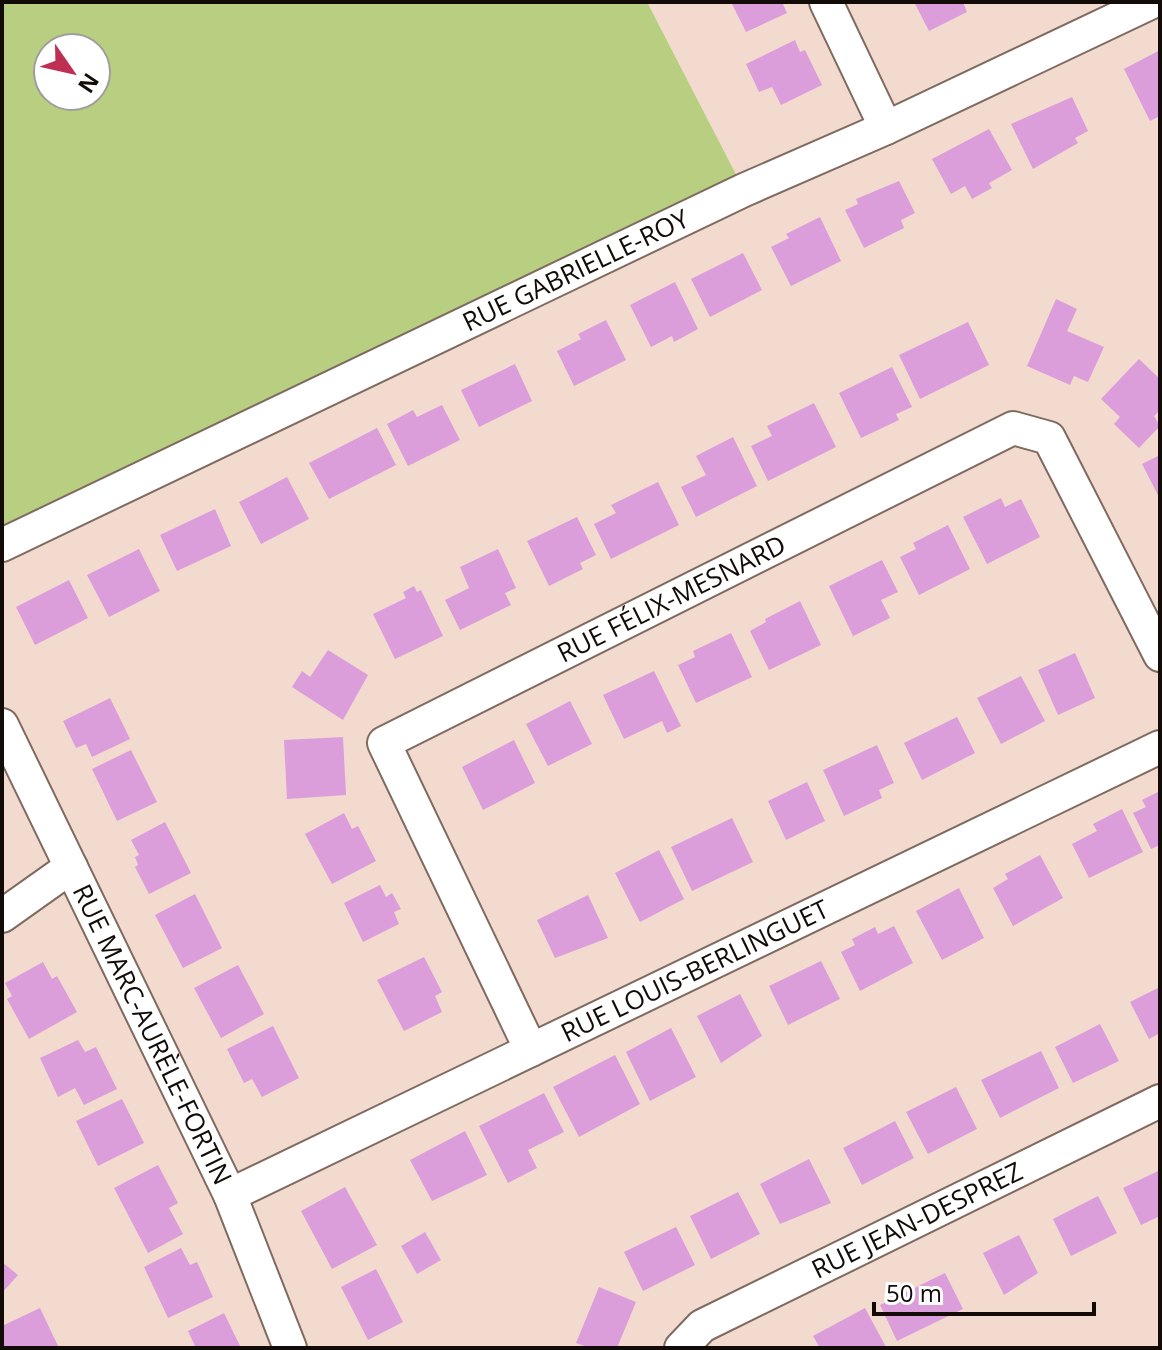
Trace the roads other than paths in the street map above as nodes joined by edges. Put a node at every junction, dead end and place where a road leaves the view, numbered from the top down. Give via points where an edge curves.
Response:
1 (826, 2) edge
2 (1152, 2) edge
3 (886, 128) junction
4 (2, 545) edge
5 (1160, 655) edge
6 (2, 725) edge
7 (1160, 747) edge
8 (71, 867) junction
9 (2, 916) edge
10 (531, 1050) junction
11 (1160, 1101) edge
12 (230, 1195) junction
13 (290, 1348) edge
14 (681, 1348) edge

1 - 3 street
2 - 3 street, RUE GABRIELLE-ROY
3 - 4 street, RUE GABRIELLE-ROY via 744,190
5 - 10 street, RUE FÉLIX-MESNARD via 1049,438 1013,428 384,743
6 - 8 street, RUE MARC-AURÈLE-FORTIN
7 - 10 street, RUE LOUIS-BERLINGUET
8 - 9 street
8 - 12 street, RUE MARC-AURÈLE-FORTIN
10 - 12 street, RUE LOUIS-BERLINGUET
11 - 14 street, RUE JEAN-DESPREZ via 702,1326
12 - 13 street, RUE MARC-AURÈLE-FORTIN

